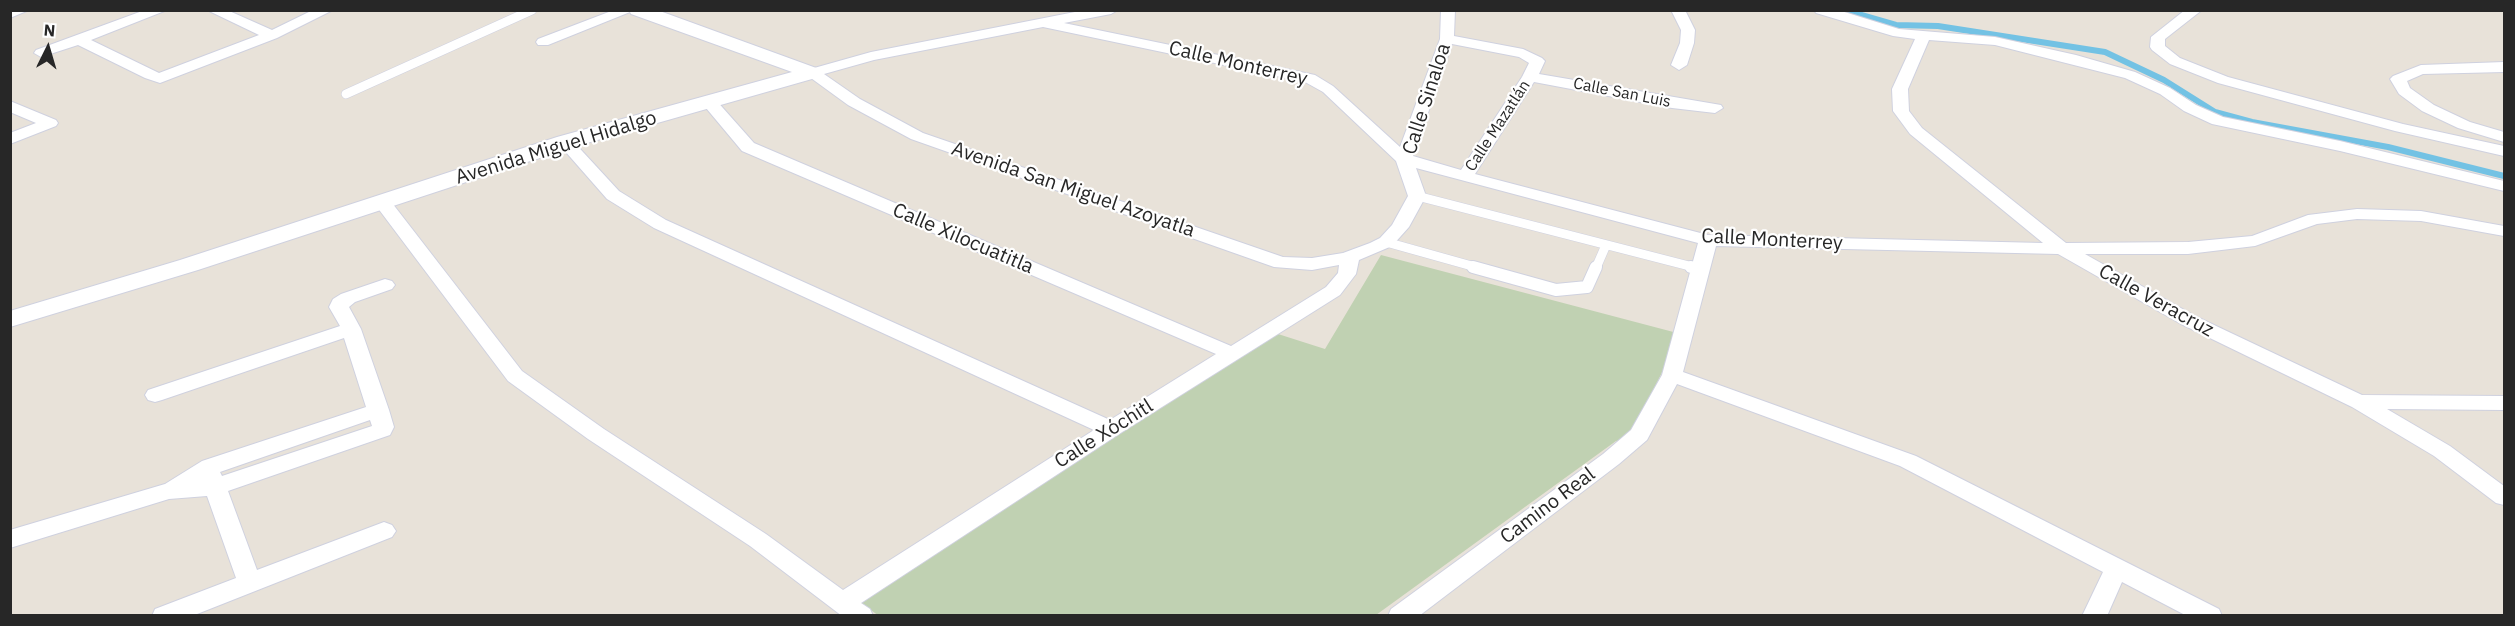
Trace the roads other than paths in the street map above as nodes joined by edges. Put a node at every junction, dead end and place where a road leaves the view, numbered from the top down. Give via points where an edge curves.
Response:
1 (22, 10) edge
2 (160, 10) edge
3 (214, 10) edge
4 (326, 10) edge
5 (532, 10) edge
6 (628, 10) edge
7 (638, 10) edge
8 (1448, 10) edge
9 (1678, 10) edge
10 (1821, 10) edge
11 (2195, 10) edge
12 (1108, 11) edge
13 (10, 14) edge
14 (1044, 23) junction
15 (272, 35) junction
16 (1924, 35) junction
17 (78, 39) junction
18 (1447, 39) junction
19 (543, 42) dead end
20 (41, 53) dead end
21 (1679, 65) dead end
22 (2505, 67) edge
23 (812, 73) junction
24 (1530, 77) junction
25 (346, 94) dead end
26 (709, 102) junction
27 (10, 106) edge
28 (1715, 108) dead end
29 (2505, 137) edge
30 (10, 139) edge
31 (565, 142) junction
32 (2505, 151) edge
33 (1404, 159) junction
34 (1465, 177) junction
35 (2505, 186) edge
36 (1416, 196) junction
37 (383, 202) junction
38 (2505, 231) edge
39 (1708, 240) junction
40 (1386, 242) junction
41 (1606, 245) junction
42 (2062, 249) junction
43 (1349, 257) junction
44 (1700, 269) junction
45 (385, 285) dead end
46 (10, 319) edge
47 (351, 329) junction
48 (1233, 354) junction
49 (1672, 375) junction
50 (155, 395) dead end
51 (2359, 402) junction
52 (2505, 403) edge
53 (1111, 429) junction
54 (212, 477) junction
55 (2505, 497) edge
56 (384, 531) dead end
57 (10, 539) edge
58 (2117, 567) junction
59 (250, 583) junction
60 (843, 602) junction
61 (164, 615) edge
62 (861, 615) edge
63 (1400, 615) edge
64 (2094, 615) edge
65 (2210, 615) edge

1 - 13 street
2 - 17 street
3 - 15 street
4 - 15 street
5 - 25 lane
6 - 19 street
7 - 23 street
8 - 18 street, Calle Sinaloa
9 - 21 street via 1688,30
10 - 16 street via 1898,33
11 - 32 street via 2158,37 2157,47 2175,61 2223,81
12 - 14 street, Avenida Miguel Hidalgo
14 - 23 street, Avenida Miguel Hidalgo via 872,56
14 - 33 street, Calle Monterrey via 1310,78 1328,89
15 - 17 street via 160,78
16 - 35 street via 1995,41 2076,60 2130,75 2218,121 2351,148
16 - 42 street, Calle Veracruz via 1900,89 1901,111 1916,131
17 - 20 street
18 - 24 street, Calle Mazatlán via 1523,53 1537,62
18 - 33 street, Calle Sinaloa
22 - 29 street via 2421,70 2398,79 2404,91 2428,108 2464,125
23 - 26 street, Avenida Miguel Hidalgo
23 - 43 street, Avenida San Miguel Azoyatla via 854,102 917,136 1281,262 1312,264
24 - 28 street, Calle San Luis
24 - 34 street, Calle Mazatlán
26 - 31 street, Avenida Miguel Hidalgo
26 - 48 street, Calle Xilocuatitla via 748,147
27 - 30 street via 50,123
31 - 37 street, Avenida Miguel Hidalgo
31 - 53 street via 614,195 660,224
33 - 34 street, Calle Monterrey
33 - 36 street, Calle Sinaloa
34 - 39 street, Calle Monterrey
36 - 40 street via 1400,227
36 - 41 lane
37 - 46 street, Avenida Miguel Hidalgo
37 - 60 street via 514,376
38 - 42 street, Calle Monterrey via 2421,216 2357,214 2314,219 2255,241 2188,248
39 - 42 street, Calle Monterrey
39 - 44 street, Camino Real
40 - 41 lane via 1556,290 1587,287
40 - 43 street
41 - 44 lane
42 - 51 street, Calle Veracruz via 2188,320
43 - 48 street, Calle Xóchitl via 1347,273 1333,291
44 - 49 street, Camino Real
45 - 47 street via 340,303
47 - 50 street
47 - 54 street via 383,427 377,433
48 - 53 street, Calle Xóchitl
49 - 58 street via 1908,461
49 - 63 street, Camino Real via 1639,435
51 - 52 street
51 - 55 street, Calle Veracruz via 2442,451
53 - 60 street, Calle Xóchitl
54 - 57 street
54 - 59 street
56 - 59 street
58 - 64 street
58 - 65 street
59 - 61 street
60 - 62 street

